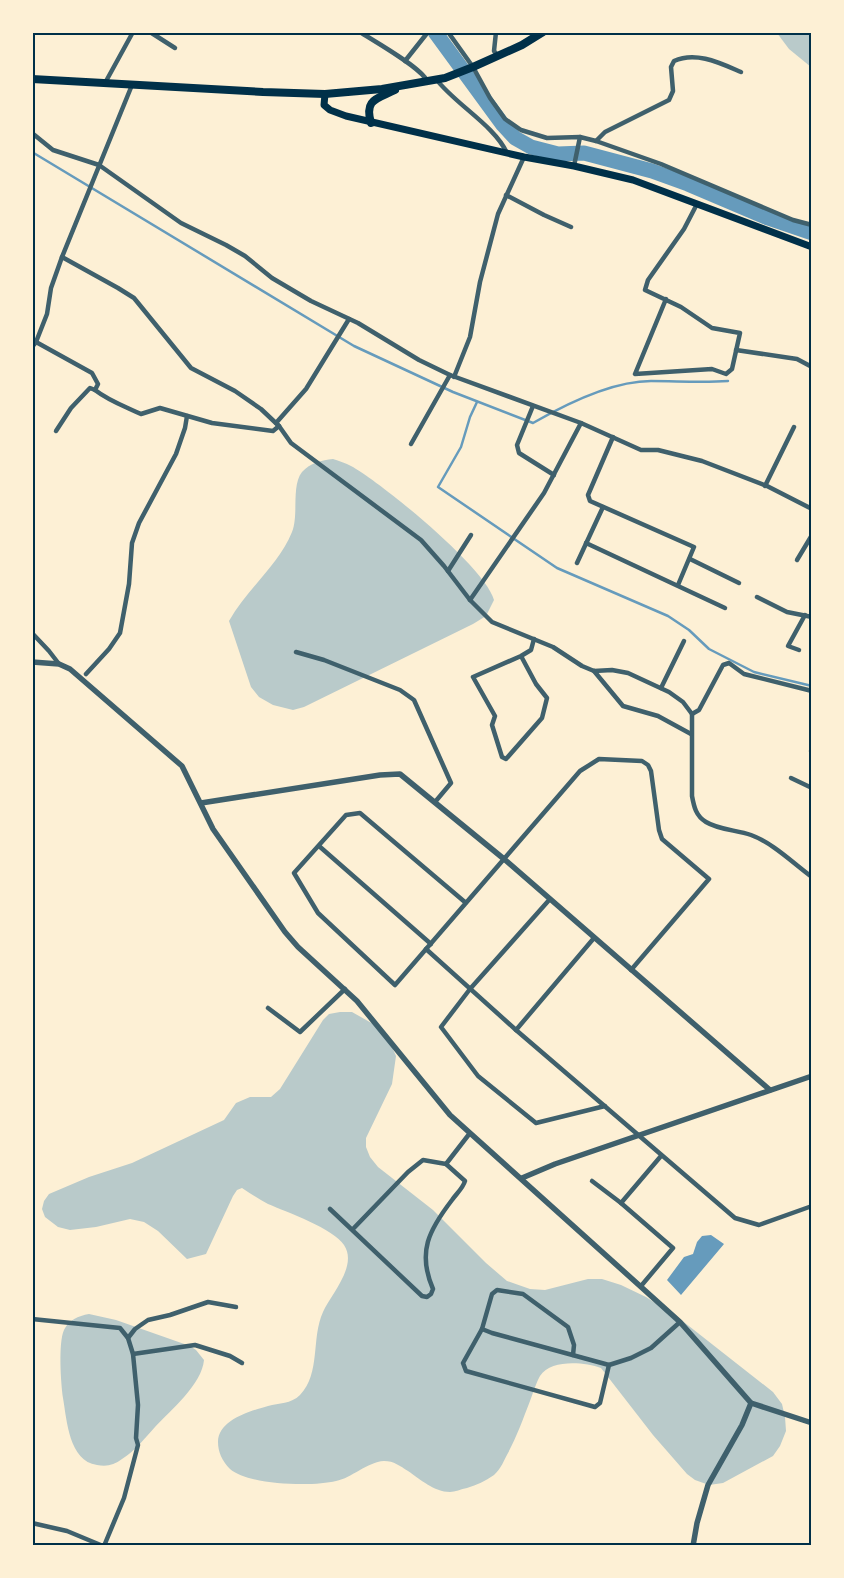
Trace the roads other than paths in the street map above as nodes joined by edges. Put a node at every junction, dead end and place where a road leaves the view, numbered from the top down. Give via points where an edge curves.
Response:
1 (133, 32) edge
2 (150, 32) edge
3 (360, 32) edge
4 (448, 32) edge
5 (496, 32) edge
6 (543, 32) edge
7 (426, 35) edge
8 (175, 48) dead end
9 (498, 56) junction
10 (404, 61) junction
11 (473, 67) junction
12 (741, 72) dead end
13 (32, 78) edge
14 (436, 80) junction
15 (427, 81) junction
16 (105, 83) junction
17 (132, 85) junction
18 (401, 87) junction
19 (325, 94) junction
20 (372, 123) junction
21 (32, 133) edge
22 (579, 139) junction
23 (596, 141) junction
24 (507, 153) junction
25 (524, 157) junction
26 (574, 163) junction
27 (99, 165) junction
28 (506, 196) junction
29 (697, 204) junction
30 (812, 225) edge
31 (571, 227) dead end
32 (812, 247) edge
33 (62, 257) junction
34 (666, 299) junction
35 (349, 319) junction
36 (34, 344) edge
37 (736, 350) junction
38 (812, 367) edge
39 (452, 376) junction
40 (95, 390) junction
41 (533, 406) junction
42 (188, 416) junction
43 (581, 423) junction
44 (277, 425) junction
45 (794, 427) dead end
46 (56, 430) dead end
47 (613, 437) junction
48 (411, 444) dead end
49 (554, 475) junction
50 (764, 486) junction
51 (603, 507) junction
52 (812, 509) edge
53 (812, 535) edge
54 (472, 536) dead end
55 (586, 543) junction
56 (690, 559) junction
57 (798, 560) dead end
58 (577, 563) dead end
59 (448, 571) junction
60 (739, 583) dead end
61 (678, 585) junction
62 (757, 597) dead end
63 (470, 600) junction
64 (725, 608) dead end
65 (805, 615) junction
66 (812, 617) edge
67 (32, 633) edge
68 (534, 639) junction
69 (684, 641) dead end
70 (799, 650) dead end
71 (296, 652) dead end
72 (521, 656) junction
73 (32, 662) edge
74 (58, 664) junction
75 (594, 671) junction
76 (86, 674) dead end
77 (661, 688) junction
78 (812, 691) edge
79 (692, 714) junction
80 (691, 734) junction
81 (791, 778) dead end
82 (812, 788) edge
83 (435, 802) junction
84 (201, 803) junction
85 (319, 846) junction
86 (504, 859) junction
87 (812, 877) edge
88 (550, 899) junction
89 (466, 904) junction
90 (594, 938) junction
91 (431, 944) junction
92 (426, 949) junction
93 (632, 970) junction
94 (345, 989) junction
95 (470, 989) junction
96 (268, 1008) dead end
97 (516, 1030) junction
98 (812, 1076) edge
99 (770, 1090) junction
100 (605, 1106) junction
101 (470, 1133) junction
102 (638, 1134) junction
103 (661, 1156) junction
104 (446, 1164) junction
105 (522, 1178) junction
106 (592, 1181) dead end
107 (620, 1203) junction
108 (812, 1206) edge
109 (330, 1209) dead end
110 (352, 1230) junction
111 (641, 1286) junction
112 (236, 1307) dead end
113 (32, 1319) edge
114 (680, 1322) junction
115 (482, 1329) junction
116 (128, 1338) junction
117 (133, 1354) junction
118 (573, 1355) junction
119 (242, 1363) dead end
120 (609, 1365) junction
121 (751, 1403) junction
122 (812, 1422) edge
123 (32, 1523) edge
124 (103, 1546) edge
125 (693, 1546) edge

1 - 16 street
2 - 8 street
3 - 10 street
4 - 11 street
5 - 9 street via 494,51
6 - 9 highway
7 - 10 street
9 - 11 highway
10 - 15 street via 423,74
11 - 14 highway
11 - 22 street via 490,98 512,124 533,135
12 - 23 street via 704,58 674,61 671,67 673,91 668,100 605,132
13 - 16 highway
14 - 15 highway
14 - 24 street via 503,144
15 - 18 highway
16 - 17 highway
17 - 19 highway
17 - 27 street
18 - 19 highway
18 - 20 highway via 374,99 368,112
19 - 20 main road via 324,105 330,110
20 - 24 main road
21 - 27 street via 53,150
22 - 23 street
22 - 26 street
23 - 30 street
24 - 25 main road
25 - 26 main road
25 - 28 street
26 - 29 main road via 633,180
27 - 33 street
27 - 35 street via 181,223 226,244 272,278
28 - 31 street
28 - 39 street via 480,282 470,337
29 - 32 main road
29 - 34 street via 684,229 648,280 645,290
33 - 36 street via 51,288 47,314
33 - 44 street via 134,298 191,368 261,409
34 - 37 street via 712,328 740,334
34 - 37 street via 635,374 712,369 726,374 732,369
35 - 39 street
35 - 44 street via 306,389
36 - 40 street via 92,373 98,384
37 - 38 street via 797,359
39 - 41 street
39 - 48 street
40 - 42 street via 109,401 141,414 160,408
40 - 46 street via 90,388
41 - 43 street
41 - 49 street via 517,445 519,453
42 - 44 street via 212,423 273,431
42 - 76 street via 176,454 139,523 132,543 120,633
43 - 47 street
43 - 49 street
44 - 59 street via 291,443 421,540
45 - 50 street
47 - 50 street via 641,450 658,450 702,461
47 - 51 street via 588,495 590,501
49 - 63 street
50 - 52 street
51 - 55 street
51 - 56 street via 694,547
53 - 57 street
54 - 59 street
55 - 58 street
55 - 61 street
56 - 60 street
56 - 61 street
59 - 63 street
61 - 64 street
62 - 65 street via 787,612
63 - 68 street via 492,622
65 - 66 street
65 - 70 street via 788,646
67 - 74 street
68 - 72 street via 531,650
68 - 75 street
69 - 77 street
71 - 83 street via 400,690 414,700 451,783
72 - 72 street via 473,677 495,716 492,725 502,757 506,760 542,718 547,698
73 - 74 street
74 - 84 street via 70,669 182,766
75 - 77 street via 628,673
75 - 80 street via 623,706 658,716
77 - 79 street via 683,702
78 - 79 street via 744,674 729,663 723,665 699,710
79 - 80 street
80 - 87 street via 692,796 699,816 707,822 751,835 766,843
81 - 82 street
83 - 84 street via 400,774
83 - 86 street
84 - 94 street via 213,829 285,932
85 - 89 street via 346,815 360,813
85 - 91 street
85 - 92 street via 294,873 318,913 395,985
86 - 88 street
86 - 89 street
86 - 93 street via 589,764 599,759 642,761 648,765 652,771 662,839 709,880
88 - 90 street
88 - 95 street
89 - 91 street
90 - 93 street
90 - 97 street
91 - 92 street
92 - 95 street
93 - 99 street
94 - 96 street via 300,1032
94 - 101 street via 450,1115
95 - 97 street
95 - 100 street via 441,1027 478,1076 536,1123
97 - 100 street
98 - 99 street
99 - 102 street
100 - 102 street
101 - 104 street
101 - 105 street
102 - 103 street
102 - 105 street
103 - 107 street
103 - 108 street via 735,1218 759,1225
104 - 110 street via 424,1160 408,1172
104 - 110 street via 465,1180 425,1248 427,1275 433,1289 427,1297 422,1296
105 - 111 street
106 - 107 street
107 - 111 street via 673,1248
109 - 110 street
111 - 114 street
112 - 116 street via 208,1302 148,1320
113 - 116 street via 120,1328
114 - 120 street via 651,1348
114 - 121 street
115 - 118 street
115 - 118 street via 492,1294 497,1290 523,1294 568,1327 574,1345
115 - 120 street via 463,1363 466,1371 595,1407 600,1403
116 - 117 street
117 - 119 street via 195,1345
117 - 124 street via 138,1445 124,1498
118 - 120 street
121 - 122 street
121 - 125 street via 708,1485
123 - 124 street via 67,1531

